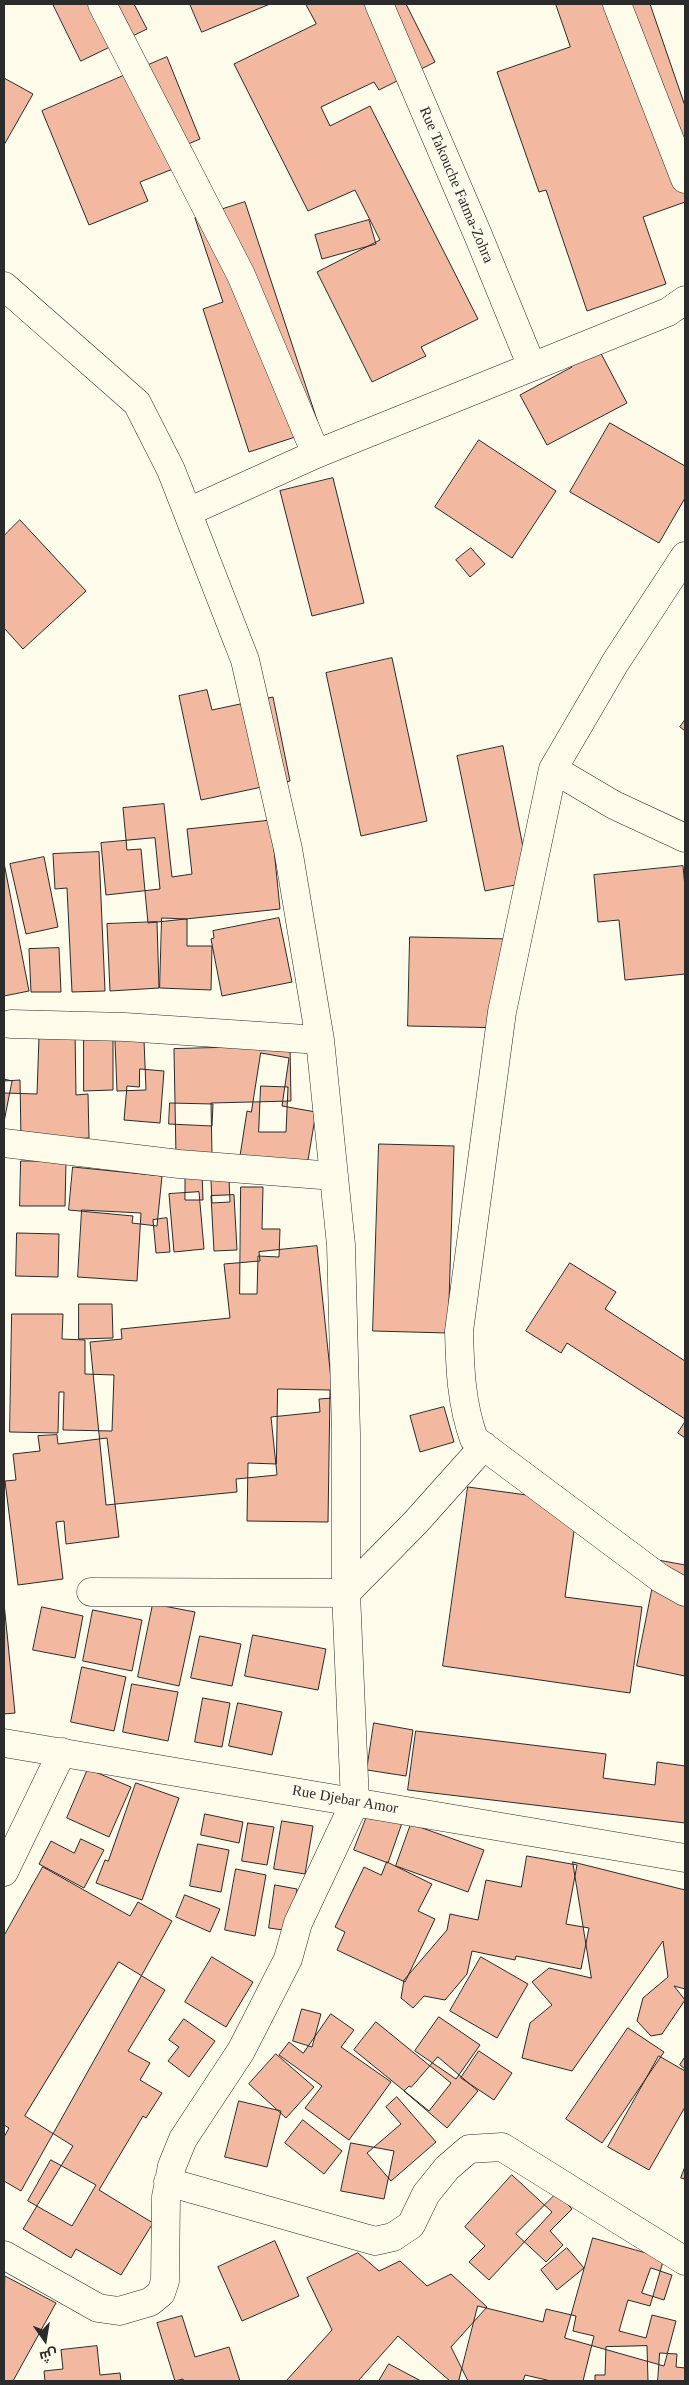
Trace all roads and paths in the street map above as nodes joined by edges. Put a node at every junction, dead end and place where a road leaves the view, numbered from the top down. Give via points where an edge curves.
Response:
1 (102, 4) edge
2 (379, 4) edge
3 (617, 4) edge
4 (685, 179) edge
5 (4, 286) edge
6 (685, 300) edge
7 (532, 367) junction
8 (316, 454) junction
9 (188, 512) junction
10 (685, 556) edge
11 (553, 769) junction
12 (685, 838) edge
13 (11, 1024) dead end
14 (320, 1040) junction
15 (4, 1143) edge
16 (334, 1176) junction
17 (484, 1446) junction
18 (91, 1592) dead end
19 (685, 1592) edge
20 (346, 1593) junction
21 (4, 1742) edge
22 (62, 1752) junction
23 (355, 1802) junction
24 (685, 1858) edge
25 (4, 1872) edge
26 (168, 2182) junction
27 (4, 2255) edge
28 (685, 2261) edge

1 - 8 street via 242,275
2 - 7 street, Rue Takouche Fatma-Zohra
3 - 4 street
5 - 9 street via 137,403
6 - 7 street via 668,312
7 - 8 street
8 - 9 street
9 - 14 street via 245,660 288,849
10 - 11 street via 615,663
11 - 12 street via 614,805
11 - 17 street via 502,1012 459,1331 465,1415 474,1439
13 - 14 street via 125,1027
14 - 16 street
15 - 16 street via 179,1164
16 - 20 street via 341,1245
17 - 19 street via 660,1578
17 - 20 street
18 - 20 street
20 - 23 street
21 - 22 street, Rue Djebar Amor
22 - 23 street, Rue Djebar Amor
22 - 25 street
23 - 24 street, Rue Djebar Amor
23 - 26 street via 298,1923 288,1959 241,2050 183,2139
26 - 27 street via 165,2281 161,2294 150,2302 119,2311 98,2308
26 - 28 street via 375,2241 393,2237 411,2225 426,2194 447,2168 469,2149 502,2147

